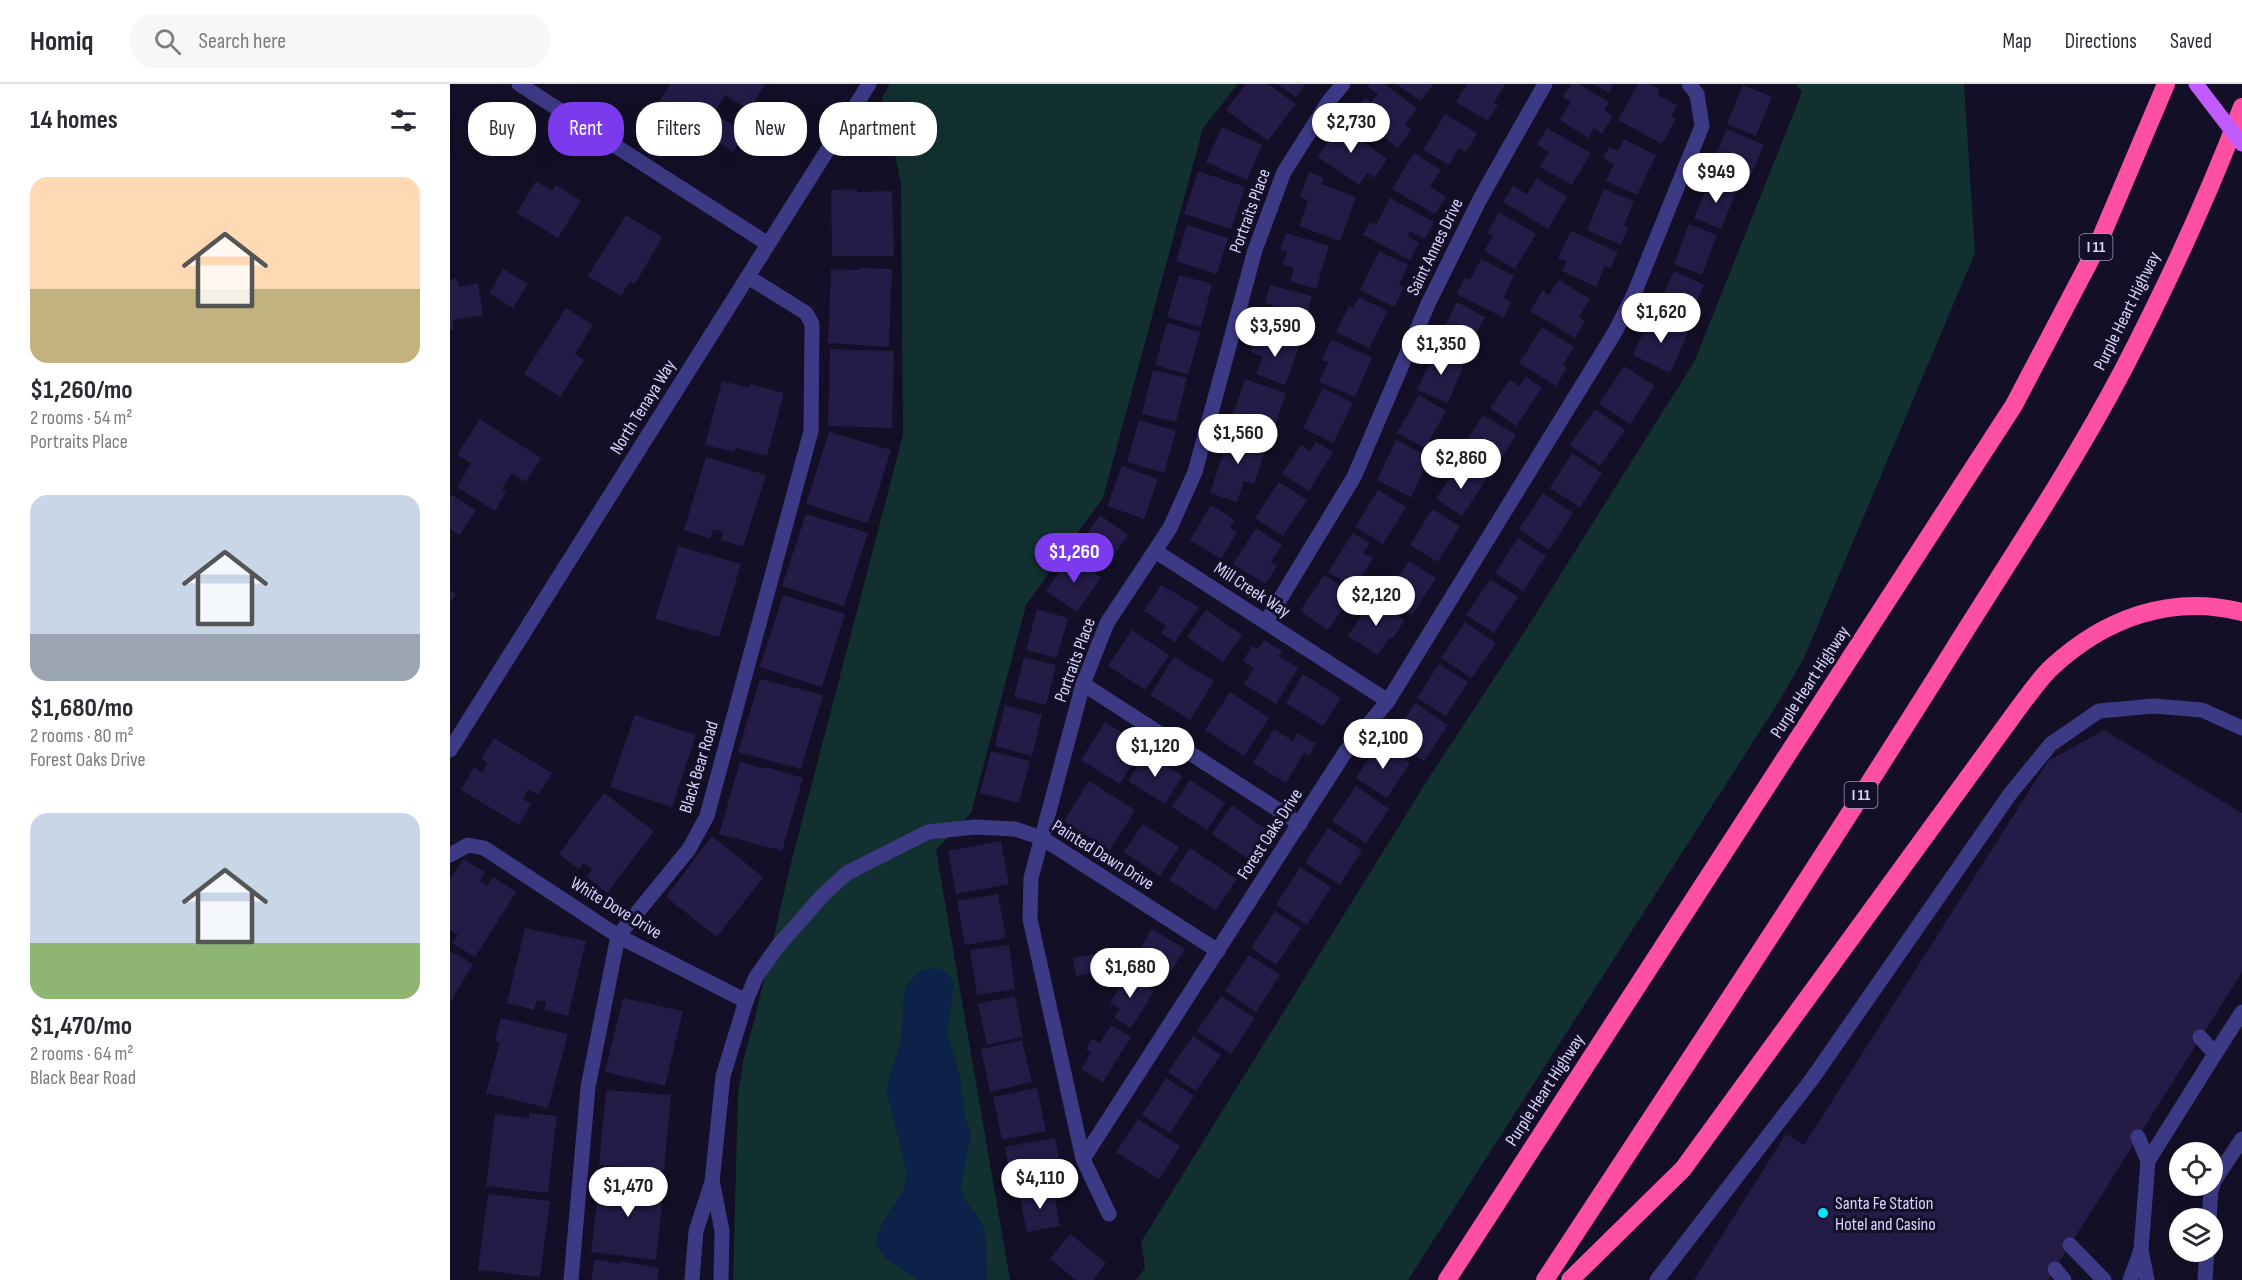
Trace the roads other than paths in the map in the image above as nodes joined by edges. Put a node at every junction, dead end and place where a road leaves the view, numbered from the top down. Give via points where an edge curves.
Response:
1 (519, 84) edge
2 (869, 84) edge
3 (1343, 84) edge
4 (1545, 84) edge
5 (1689, 84) edge
6 (2166, 84) edge
7 (2196, 84) edge
8 (2242, 110) edge
9 (2242, 144) edge
10 (768, 244) junction
11 (748, 277) junction
12 (1155, 551) junction
13 (2242, 612) edge
14 (1266, 622) junction
15 (1083, 684) junction
16 (1388, 701) junction
17 (2242, 728) edge
18 (450, 750) edge
19 (1300, 824) junction
20 (1042, 838) junction
21 (450, 855) edge
22 (618, 936) junction
23 (1218, 951) junction
24 (746, 1001) junction
25 (2242, 1012) edge
26 (2200, 1037) dead end
27 (2216, 1054) junction
28 (2138, 1137) dead end
29 (2242, 1139) edge
30 (1083, 1159) junction
31 (2148, 1161) junction
32 (712, 1182) junction
33 (2210, 1208) edge
34 (1109, 1214) dead end
35 (2070, 1245) dead end
36 (2141, 1250) junction
37 (2206, 1262) edge
38 (572, 1280) edge
39 (692, 1280) edge
40 (721, 1280) edge
41 (1447, 1280) edge
42 (1545, 1280) edge
43 (1570, 1280) edge
44 (1657, 1280) edge
45 (2104, 1280) edge
46 (2130, 1280) edge
47 (2146, 1280) edge
48 (2205, 1280) edge

1 - 10 street
2 - 10 street, North Tenaya Way
3 - 12 street, Portraits Place via 1284,172 1255,249 1195,472
4 - 14 street, Saint Annes Drive via 1480,199 1428,304 1354,477
5 - 16 street, Forest Oaks Drive via 1697,94 1702,126 1634,294 1615,332
6 - 41 highway, Purple Heart Highway / I 11 via 2096,249 2014,405
7 - 9 main road, bridge
8 - 42 highway, Purple Heart Highway / I 11 via 2157,299 2073,457 1890,751
10 - 11 street, North Tenaya Way
11 - 18 street, North Tenaya Way
11 - 22 street, Black Bear Road via 806,313 812,324 811,431 707,816 689,849
12 - 14 street, Mill Creek Way
12 - 15 street, Portraits Place via 1107,622
13 - 43 highway via 2177,607 2127,617 2085,639 2050,669 1683,1169
14 - 16 street, Mill Creek Way
15 - 19 street
15 - 20 street, Portraits Place
16 - 19 street, Forest Oaks Drive via 1346,751
17 - 44 street via 2202,710 2143,707 2099,711 2051,744 2010,794 1812,1079
19 - 23 street, Forest Oaks Drive
20 - 23 street, Painted Dawn Drive
20 - 24 street, Painted Dawn Drive via 1016,829 975,827 928,832 847,873 777,947 756,977
20 - 30 street, Portraits Place via 1031,878 1030,919
21 - 22 street, White Dove Drive via 468,844 484,848
22 - 24 street, White Dove Drive
22 - 38 street, Black Bear Road via 588,1087
23 - 30 street, Forest Oaks Drive
24 - 32 street, Painted Dawn Drive via 723,1076
25 - 27 street
26 - 27 street
27 - 31 street
28 - 31 street
29 - 33 street via 2214,1181
30 - 34 street, Portraits Place
31 - 36 street
32 - 39 street, Painted Dawn Drive via 696,1231
32 - 40 street, Painted Dawn Drive via 722,1231
35 - 45 street
36 - 46 street
36 - 47 street
37 - 48 street

